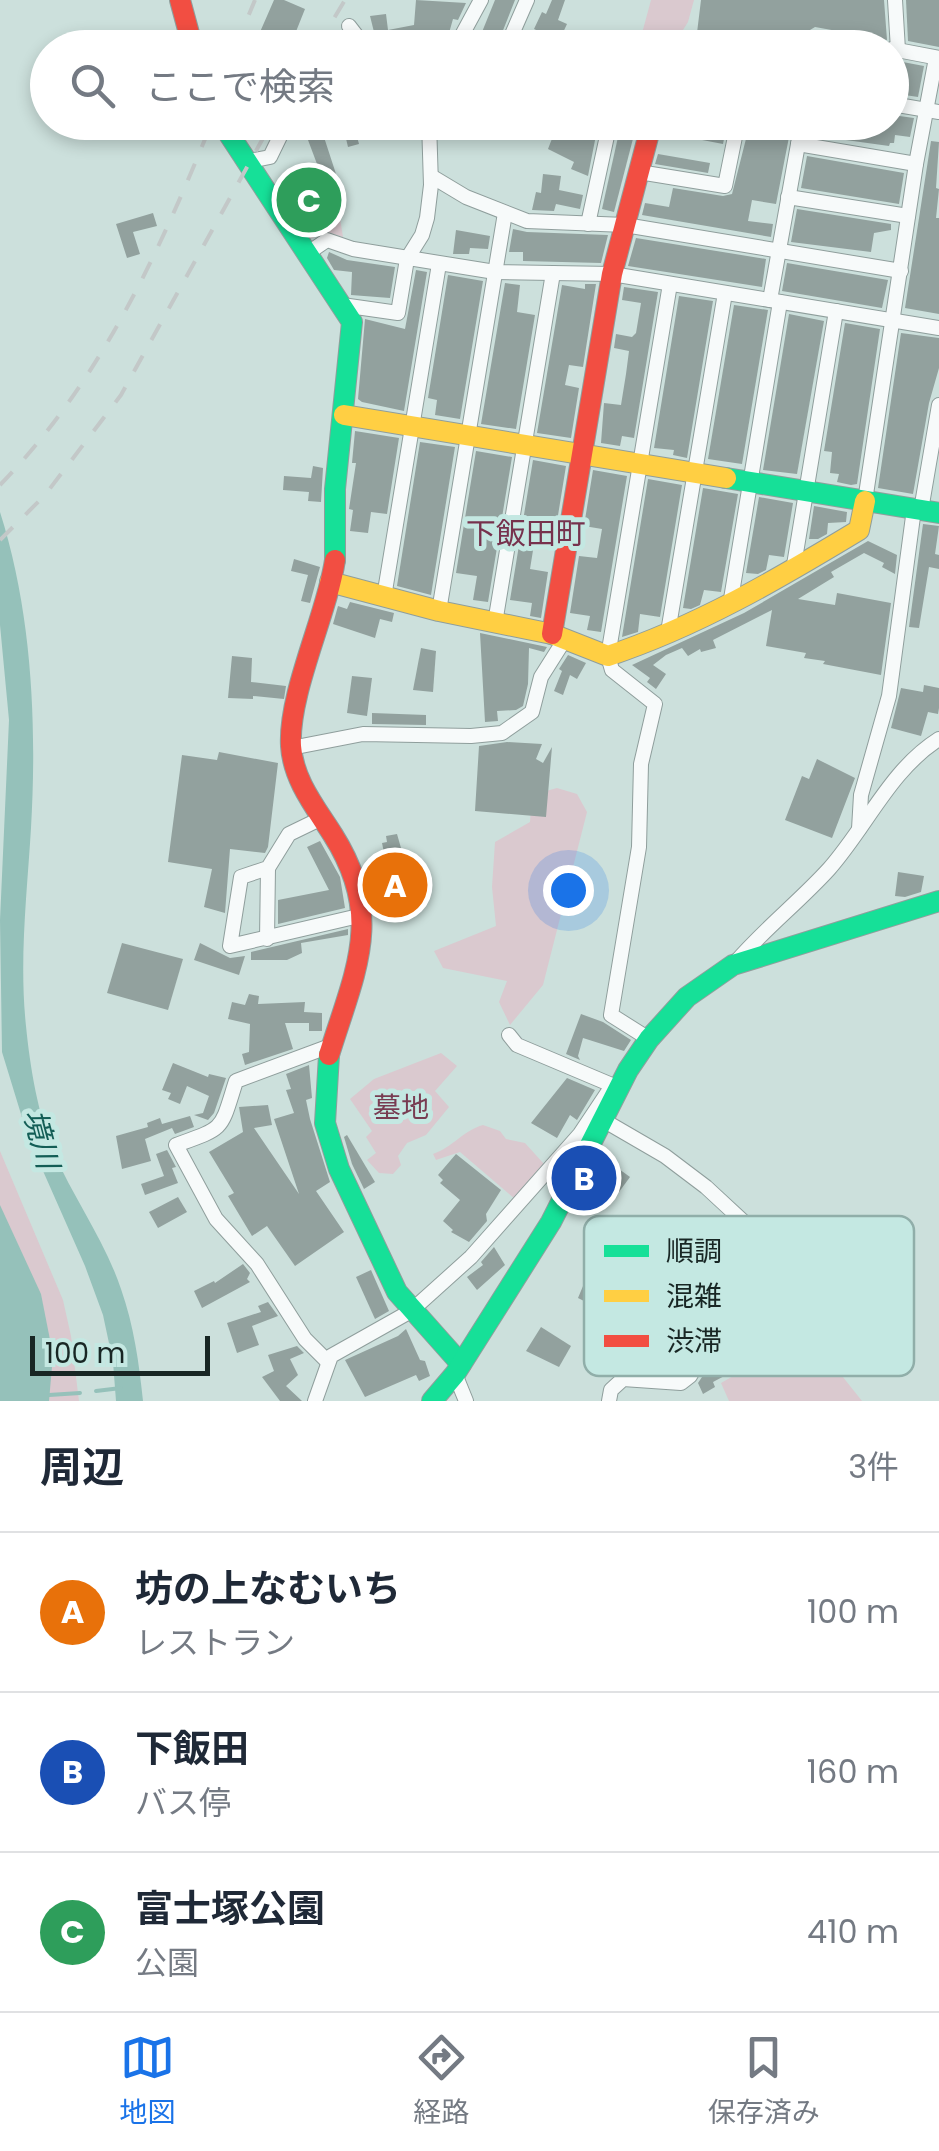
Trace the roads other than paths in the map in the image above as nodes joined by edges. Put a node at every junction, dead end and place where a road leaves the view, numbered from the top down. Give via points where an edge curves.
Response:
1 (180, 0) edge
2 (481, 0) edge
3 (527, 0) edge
4 (895, 0) edge
5 (349, 26) dead end
6 (189, 30) edge
7 (352, 30) edge
8 (465, 30) edge
9 (514, 30) edge
10 (895, 30) edge
11 (909, 53) edge
12 (937, 58) edge
13 (932, 111) edge
14 (231, 140) edge
15 (278, 140) edge
16 (430, 140) edge
17 (606, 140) edge
18 (647, 140) edge
19 (734, 140) edge
20 (799, 140) edge
21 (798, 144) junction
22 (244, 162) junction
23 (916, 164) junction
24 (639, 172) junction
25 (431, 176) junction
26 (788, 196) junction
27 (505, 213) junction
28 (908, 216) junction
29 (588, 224) junction
30 (625, 225) junction
31 (777, 250) junction
32 (308, 253) junction
33 (407, 258) junction
34 (439, 264) junction
35 (900, 271) junction
36 (496, 272) junction
37 (553, 273) junction
38 (612, 274) junction
39 (670, 284) junction
40 (724, 293) junction
41 (775, 301) junction
42 (342, 305) junction
43 (836, 312) junction
44 (892, 321) junction
45 (939, 328) edge
46 (939, 405) edge
47 (344, 415) junction
48 (412, 426) junction
49 (468, 435) junction
50 (524, 445) junction
51 (582, 454) junction
52 (640, 464) junction
53 (695, 473) junction
54 (750, 482) junction
55 (806, 491) junction
56 (864, 500) junction
57 (925, 511) edge
58 (793, 571) junction
59 (330, 582) junction
60 (384, 596) junction
61 (730, 605) junction
62 (439, 611) junction
63 (495, 623) junction
64 (668, 632) junction
65 (558, 637) junction
66 (608, 656) junction
67 (939, 738) edge
68 (292, 748) junction
69 (322, 818) junction
70 (859, 829) junction
71 (268, 868) junction
72 (939, 901) edge
73 (363, 915) junction
74 (268, 938) junction
75 (733, 965) junction
76 (509, 1036) dead end
77 (649, 1039) junction
78 (330, 1046) junction
79 (616, 1086) junction
80 (603, 1120) junction
81 (737, 1216) edge
82 (411, 1311) junction
83 (328, 1361) junction
84 (458, 1369) junction
85 (690, 1376) edge
86 (315, 1401) edge
87 (432, 1401) edge
88 (466, 1401) edge
89 (608, 1401) edge

1 - 6 street
2 - 8 street
3 - 9 street
4 - 10 street
5 - 7 street
11 - 12 street
12 - 13 street
13 - 23 street
14 - 22 street
15 - 22 street via 270,156
16 - 25 street
17 - 29 street
18 - 24 street
19 - 24 street via 725,186
20 - 21 street
21 - 23 street
21 - 26 street
22 - 32 street
23 - 28 street
24 - 30 street
25 - 27 street
25 - 33 street via 422,235
26 - 28 street
26 - 31 street
27 - 29 street via 527,221
27 - 36 street
28 - 35 street
29 - 30 street
30 - 31 street
30 - 38 street
31 - 35 street
31 - 41 street
32 - 33 street via 327,240
32 - 42 street
33 - 34 street
33 - 42 street via 398,312
34 - 36 street
34 - 48 street
35 - 44 street
36 - 37 street
36 - 49 street
37 - 38 street
37 - 50 street
38 - 39 street
38 - 51 street
39 - 40 street
39 - 52 street
40 - 41 street
40 - 53 street
41 - 43 street
41 - 54 street
42 - 47 street via 352,322
43 - 44 street
43 - 55 street
44 - 45 street
44 - 56 street
46 - 57 street
47 - 48 street
47 - 59 street
48 - 49 street
48 - 60 street
49 - 50 street
49 - 62 street
50 - 51 street
50 - 63 street
51 - 52 street
51 - 65 street
52 - 53 street
52 - 66 street
53 - 54 street
53 - 64 street
54 - 55 street
54 - 61 street
55 - 56 street
55 - 58 street
56 - 57 street
56 - 58 street via 860,530
57 - 70 street via 889,696 860,795
58 - 61 street
59 - 60 street
59 - 68 street via 293,719
60 - 62 street
61 - 64 street
62 - 63 street
63 - 65 street
64 - 66 street
65 - 66 street
65 - 68 street via 532,712 502,733 364,734
66 - 77 street via 612,670 655,704 611,1015
67 - 70 street via 919,752
68 - 69 street via 300,782
69 - 71 street via 289,834
69 - 73 street via 354,872
70 - 75 street via 832,866
71 - 74 street
71 - 74 street via 241,877 230,946
72 - 75 street
73 - 74 street
73 - 78 street via 356,966
75 - 77 street via 701,984
76 - 79 street via 516,1045
77 - 79 street
78 - 82 street via 323,1103 333,1155 378,1257
78 - 83 street via 236,1081 216,1130 176,1145 216,1219
79 - 80 street
79 - 82 street via 471,1258
80 - 81 street via 665,1156
80 - 84 street via 550,1222
82 - 83 street
82 - 84 street
83 - 86 street
84 - 87 street
84 - 88 street
85 - 89 street via 680,1383 623,1379

